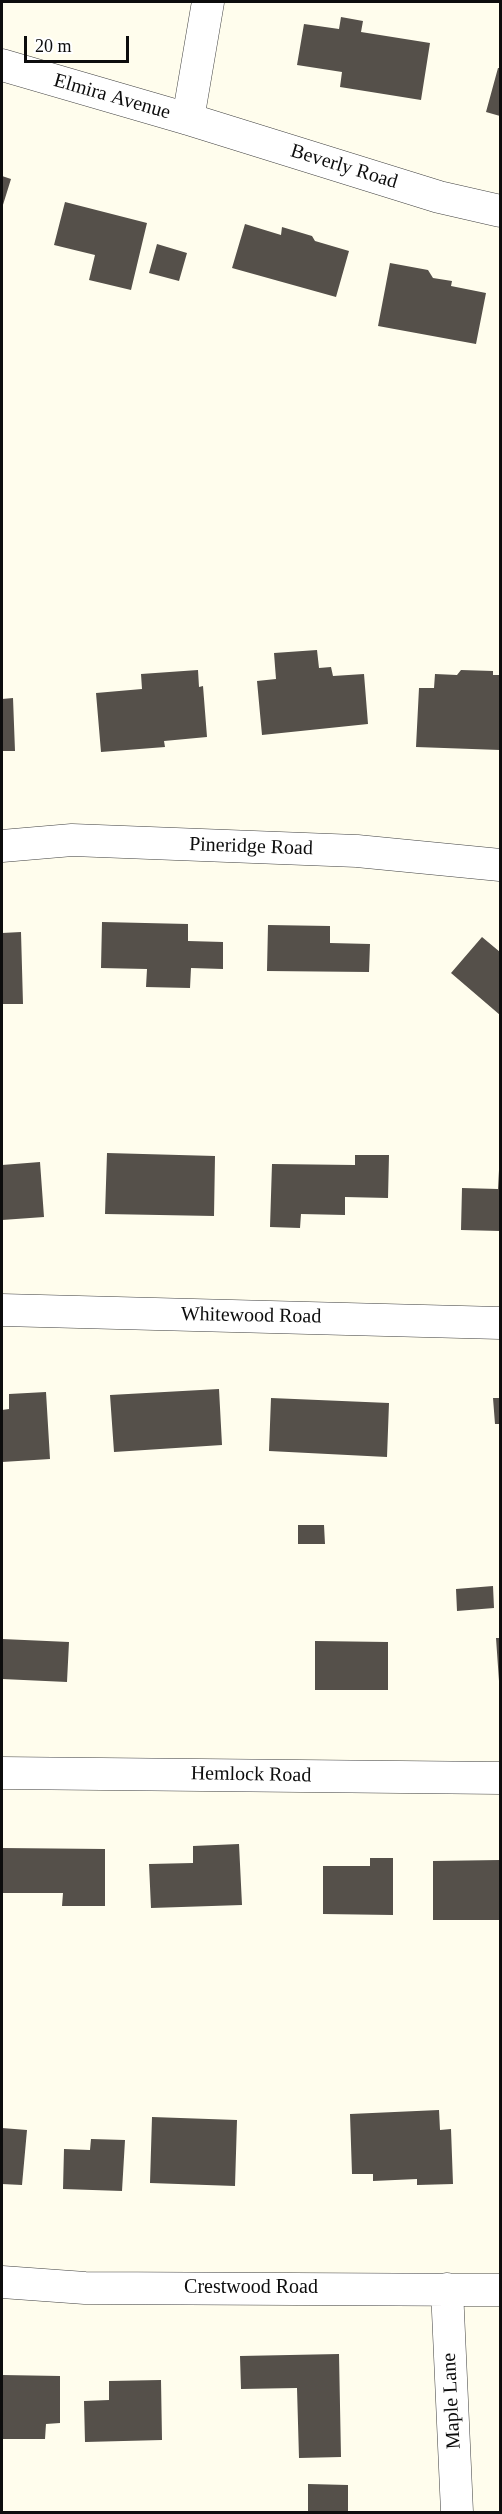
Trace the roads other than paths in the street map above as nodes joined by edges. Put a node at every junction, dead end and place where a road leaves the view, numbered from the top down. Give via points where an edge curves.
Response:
1 (208, 2) edge
2 (2, 65) edge
3 (188, 119) junction
4 (501, 211) edge
5 (2, 846) edge
6 (501, 865) edge
7 (2, 1310) edge
8 (501, 1323) edge
9 (2, 1773) edge
10 (501, 1778) edge
11 (2, 2282) edge
12 (447, 2289) junction
13 (501, 2290) edge
14 (457, 2512) edge

1 - 3 street
2 - 3 street, Elmira Avenue
3 - 4 street, Beverly Road via 439,197
5 - 6 street, Pineridge Road via 72,840 357,851
7 - 8 street, Whitewood Road
9 - 10 street, Hemlock Road
11 - 12 street, Crestwood Road via 85,2288
12 - 13 street, Crestwood Road
12 - 14 street, Maple Lane

